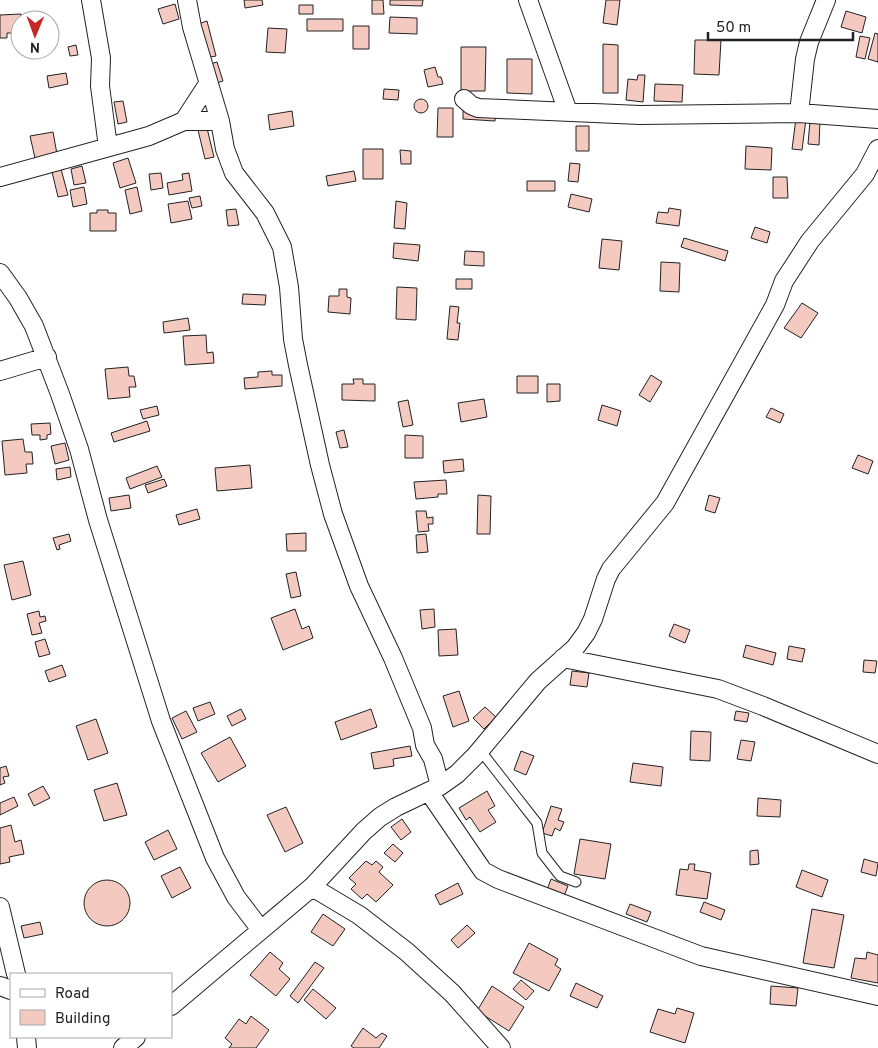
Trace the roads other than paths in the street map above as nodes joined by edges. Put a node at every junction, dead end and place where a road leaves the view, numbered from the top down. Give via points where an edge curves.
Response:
1 (91, 0) edge
2 (187, 0) edge
3 (528, 0) edge
4 (826, 0) edge
5 (208, 84) junction
6 (464, 99) dead end
7 (568, 112) junction
8 (799, 113) junction
9 (878, 119) edge
10 (184, 120) junction
11 (220, 121) junction
12 (108, 148) junction
13 (878, 149) edge
14 (0, 176) edge
15 (0, 274) edge
16 (46, 357) junction
17 (0, 371) edge
18 (563, 658) junction
19 (480, 750) junction
20 (878, 754) edge
21 (435, 789) junction
22 (576, 882) dead end
23 (312, 887) junction
24 (0, 907) edge
25 (261, 930) junction
26 (16, 973) edge
27 (878, 996) edge
28 (172, 1005) edge
29 (135, 1038) edge
30 (122, 1048) edge
31 (501, 1048) edge

1 - 12 street via 101,58 100,86
2 - 5 street
3 - 7 street
4 - 8 street via 809,42
5 - 10 street
5 - 11 street
6 - 7 street via 478,108
7 - 8 street via 682,116
8 - 9 street
10 - 11 street
10 - 12 street via 149,136
11 - 21 street via 224,149 234,173 265,212 282,247 301,381 333,514 359,586 394,658 422,728 432,759
12 - 14 street
13 - 18 street via 865,174 810,241 784,281 775,305 674,488 652,521 611,569 586,633
15 - 16 street via 34,326
16 - 17 street
16 - 25 street via 78,449 161,721 215,858 236,897
18 - 19 street via 538,681
18 - 20 street via 718,689
19 - 21 street via 457,774
19 - 22 lane via 537,823 542,853 560,876
21 - 23 street via 380,817
21 - 27 street via 483,871 701,956
23 - 25 street
23 - 31 street via 359,915 408,952 452,993
24 - 26 street
25 - 28 street
29 - 30 street

